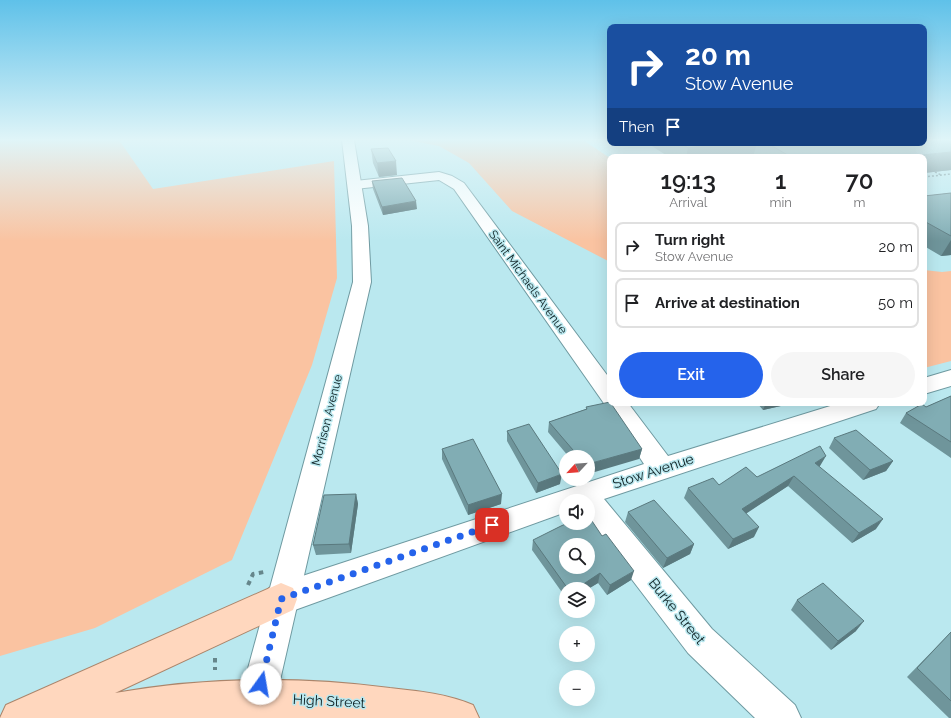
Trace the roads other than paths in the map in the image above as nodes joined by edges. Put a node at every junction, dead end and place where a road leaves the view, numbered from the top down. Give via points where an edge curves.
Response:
1 (353, 174) edge
2 (355, 185) junction
3 (951, 378) edge
4 (927, 385) edge
5 (607, 392) edge
6 (617, 406) edge
7 (859, 406) edge
8 (662, 469) junction
9 (583, 494) edge
10 (559, 502) edge
11 (595, 509) edge
12 (281, 599) junction
13 (258, 698) junction
14 (19, 718) edge
15 (78, 718) edge
16 (460, 718) edge
17 (782, 718) edge

1 - 2 street, Morrison Avenue
2 - 5 street, Saint Michaels Avenue via 439,176 448,178 458,186
2 - 12 street, Morrison Avenue via 360,226 362,282
3 - 4 street
6 - 8 street
7 - 8 street, Stow Avenue
8 - 9 street, Stow Avenue
10 - 12 street, Stow Avenue
11 - 17 street, Burke Street via 700,641
12 - 13 street, Morrison Avenue
12 - 14 main road
13 - 15 main road, High Street via 191,702 111,711
13 - 16 main road, High Street via 353,701

